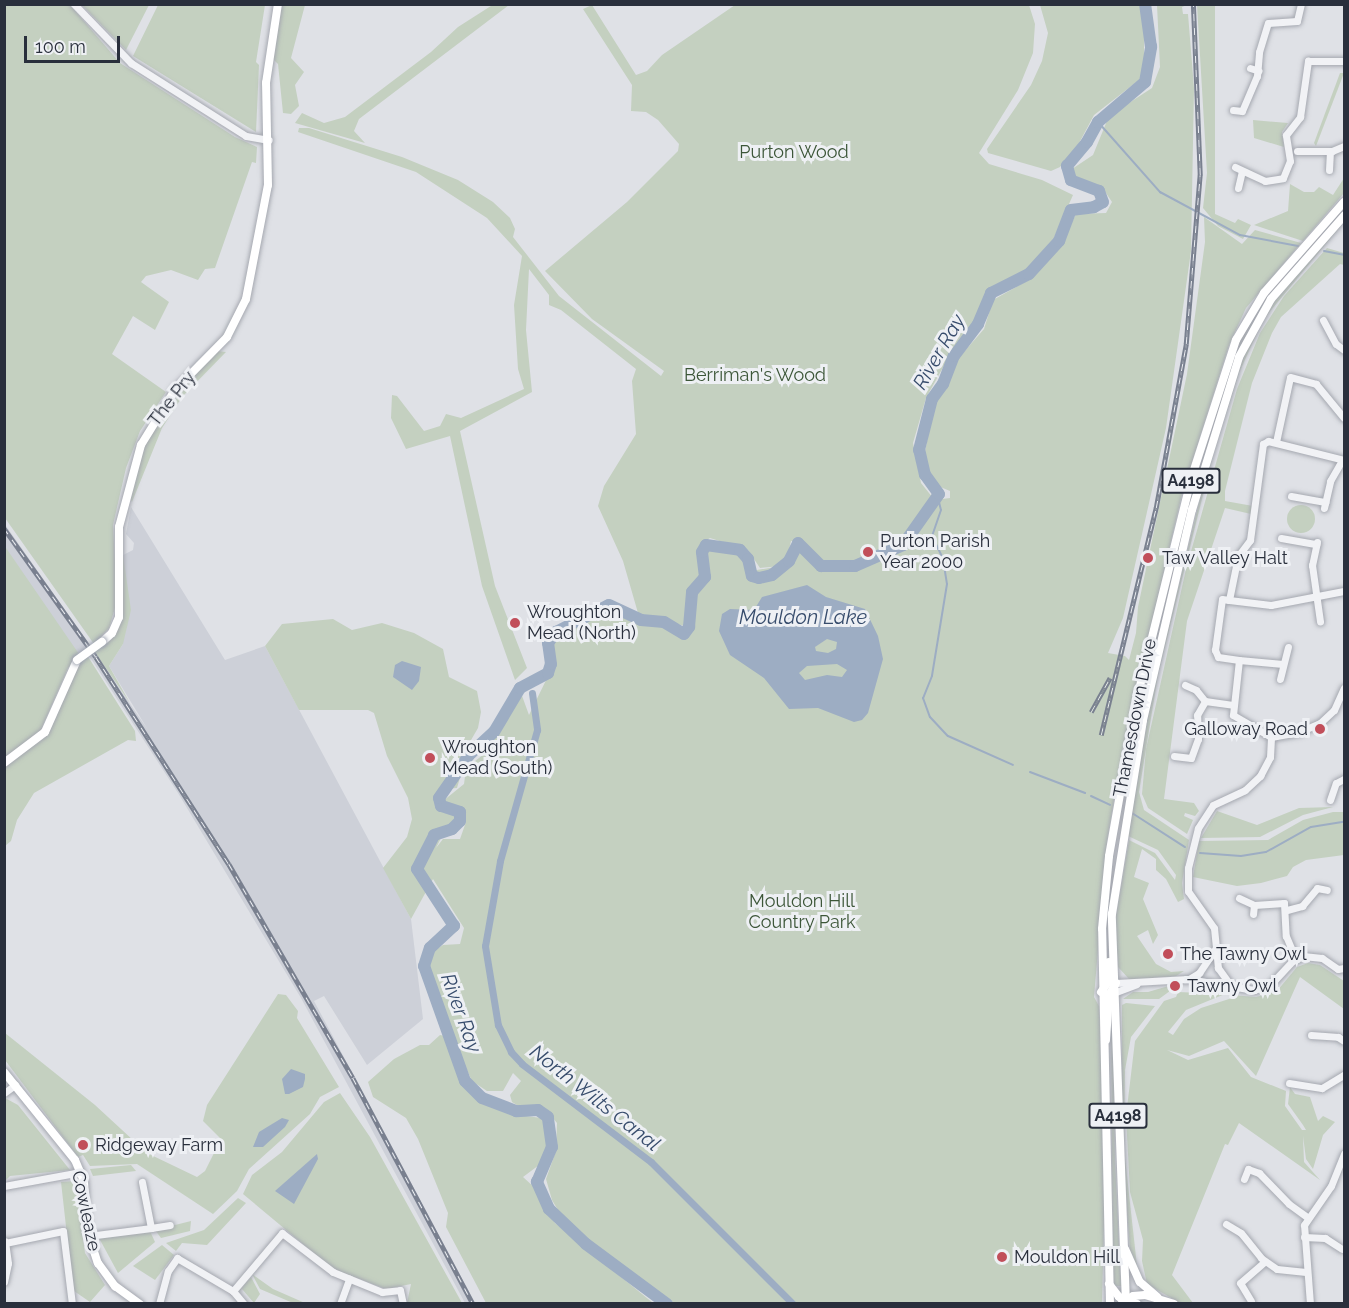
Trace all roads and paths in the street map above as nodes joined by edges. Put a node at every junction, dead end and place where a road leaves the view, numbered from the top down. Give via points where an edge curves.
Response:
1 (74, 4) edge
2 (278, 4) edge
3 (1302, 4) edge
4 (1344, 61) edge
5 (1250, 68) dead end
6 (1259, 71) junction
7 (1233, 110) dead end
8 (269, 140) junction
9 (1344, 146) edge
10 (1297, 151) dead end
11 (1330, 151) junction
12 (1329, 170) dead end
13 (1238, 188) dead end
14 (1344, 202) edge
15 (1344, 216) edge
16 (1323, 320) dead end
17 (1344, 350) edge
18 (1344, 418) edge
19 (1276, 442) junction
20 (1343, 460) edge
21 (1291, 496) dead end
22 (1281, 538) dead end
23 (1344, 591) edge
24 (1318, 596) junction
25 (1229, 600) junction
26 (1320, 621) dead end
27 (1288, 647) dead end
28 (1239, 660) junction
29 (1283, 664) junction
30 (1280, 679) dead end
31 (1185, 685) dead end
32 (1344, 688) edge
33 (1342, 700) edge
34 (1205, 701) junction
35 (1233, 705) junction
36 (1271, 737) junction
37 (1174, 756) dead end
38 (4, 763) edge
39 (1344, 779) edge
40 (1124, 799) junction
41 (1330, 800) dead end
42 (1116, 844) junction
43 (1327, 890) dead end
44 (1239, 898) dead end
45 (1254, 905) junction
46 (1287, 910) junction
47 (1253, 914) dead end
48 (1216, 948) junction
49 (1296, 959) junction
50 (1206, 965) junction
51 (1344, 968) edge
52 (1219, 971) junction
53 (1199, 973) junction
54 (1188, 979) junction
55 (1202, 981) junction
56 (1216, 982) junction
57 (1229, 983) junction
58 (1109, 988) junction
59 (1311, 1035) dead end
60 (1344, 1041) edge
61 (4, 1072) edge
62 (1344, 1075) edge
63 (1289, 1083) dead end
64 (15, 1085) junction
65 (4, 1093) edge
66 (1344, 1155) edge
67 (81, 1172) junction
68 (1244, 1179) dead end
69 (142, 1182) dead end
70 (4, 1186) edge
71 (1307, 1217) junction
72 (1226, 1224) dead end
73 (170, 1225) dead end
74 (151, 1228) junction
75 (88, 1236) junction
76 (1304, 1237) junction
77 (1122, 1240) junction
78 (5, 1241) edge
79 (1342, 1249) dead end
80 (1265, 1261) junction
81 (1306, 1272) junction
82 (349, 1279) junction
83 (4, 1282) edge
84 (1109, 1284) junction
85 (233, 1291) junction
86 (1157, 1297) junction
87 (1251, 1301) dead end
88 (1125, 1302) edge
89 (72, 1304) edge
90 (140, 1304) edge
91 (159, 1304) edge
92 (244, 1304) edge
93 (340, 1304) edge
94 (403, 1304) edge
95 (1110, 1304) edge
96 (1137, 1304) edge
97 (1174, 1304) edge
98 (1310, 1304) edge

1 - 8 street via 131,63 246,136
2 - 8 main road, The Pry via 267,70
3 - 6 street via 1297,21 1268,23 1259,52
4 - 13 street via 1308,62 1300,117 1286,135 1290,160 1285,175 1265,181 1239,169
5 - 6 street
6 - 7 street via 1242,111
8 - 38 main road, The Pry, bridge via 268,185 243,308 224,341 174,390 141,445 119,527 119,617 112,633 77,660 45,732
9 - 11 street
10 - 11 street
11 - 12 street
14 - 40 main road, Thamesdown Drive / A4198 via 1264,293 1232,351 1172,553
15 - 40 main road, Thamesdown Drive / A4198 via 1271,299 1239,357 1181,553
16 - 17 street via 1336,344
18 - 19 street via 1316,384 1290,377
19 - 20 street
19 - 25 street via 1263,444 1256,480 1257,511 1249,544 1238,556
20 - 21 street via 1330,481 1325,505
22 - 24 street via 1317,543 1312,565
23 - 24 street
24 - 25 street via 1267,605
24 - 26 street
25 - 28 street via 1222,599 1215,653
27 - 29 street
28 - 29 street
28 - 35 street
29 - 30 street
31 - 34 street
32 - 33 street
33 - 36 street via 1314,726
34 - 35 street
34 - 37 street via 1197,715 1198,739 1191,758
35 - 36 street via 1236,719 1251,723
36 - 48 street via 1270,757 1260,776 1245,790 1211,808 1192,848 1188,891 1214,928
39 - 41 street via 1336,783
40 - 42 main road, Thamesdown Drive / A4198
42 - 58 main road, Thamesdown Drive / A4198
42 - 58 main road, Thamesdown Drive / A4198 via 1103,918
43 - 46 street via 1317,888 1302,906
44 - 45 street
45 - 46 street via 1283,902
45 - 47 street
46 - 49 street via 1286,936
48 - 50 street
48 - 52 street
49 - 51 street via 1314,956 1338,969
49 - 57 street via 1264,988 1250,990
50 - 52 street
50 - 53 street
52 - 56 street
52 - 57 street
53 - 54 street
53 - 55 street
54 - 55 street
54 - 58 street
55 - 56 street
56 - 57 street
58 - 77 main road, Thamesdown Drive / A4198
58 - 84 main road, A4198 via 1104,1046
59 - 60 street
61 - 64 main road, Cowleaze
62 - 63 street via 1322,1088 1301,1091
64 - 65 street
64 - 67 main road, Cowleaze
66 - 71 street via 1331,1186
67 - 70 street
67 - 75 main road, Cowleaze
68 - 71 street via 1248,1169 1259,1173 1288,1204
69 - 74 street
71 - 76 street
72 - 80 street via 1246,1238
73 - 74 street
74 - 75 street
75 - 90 main road, Cowleaze via 104,1273
76 - 79 street via 1325,1238
76 - 81 street
77 - 86 main road via 1140,1282
77 - 88 main road, Thamesdown Drive / A4198
78 - 83 street via 8,1263
78 - 89 street via 63,1231
80 - 81 street via 1282,1272
80 - 87 street via 1240,1283
81 - 98 street
82 - 85 street via 279,1233
82 - 93 street
82 - 94 street via 382,1292 404,1289
84 - 88 main road
84 - 95 main road
85 - 91 street via 177,1258 168,1271
85 - 92 street
86 - 88 main road via 1139,1295
86 - 97 main road
88 - 96 main road

